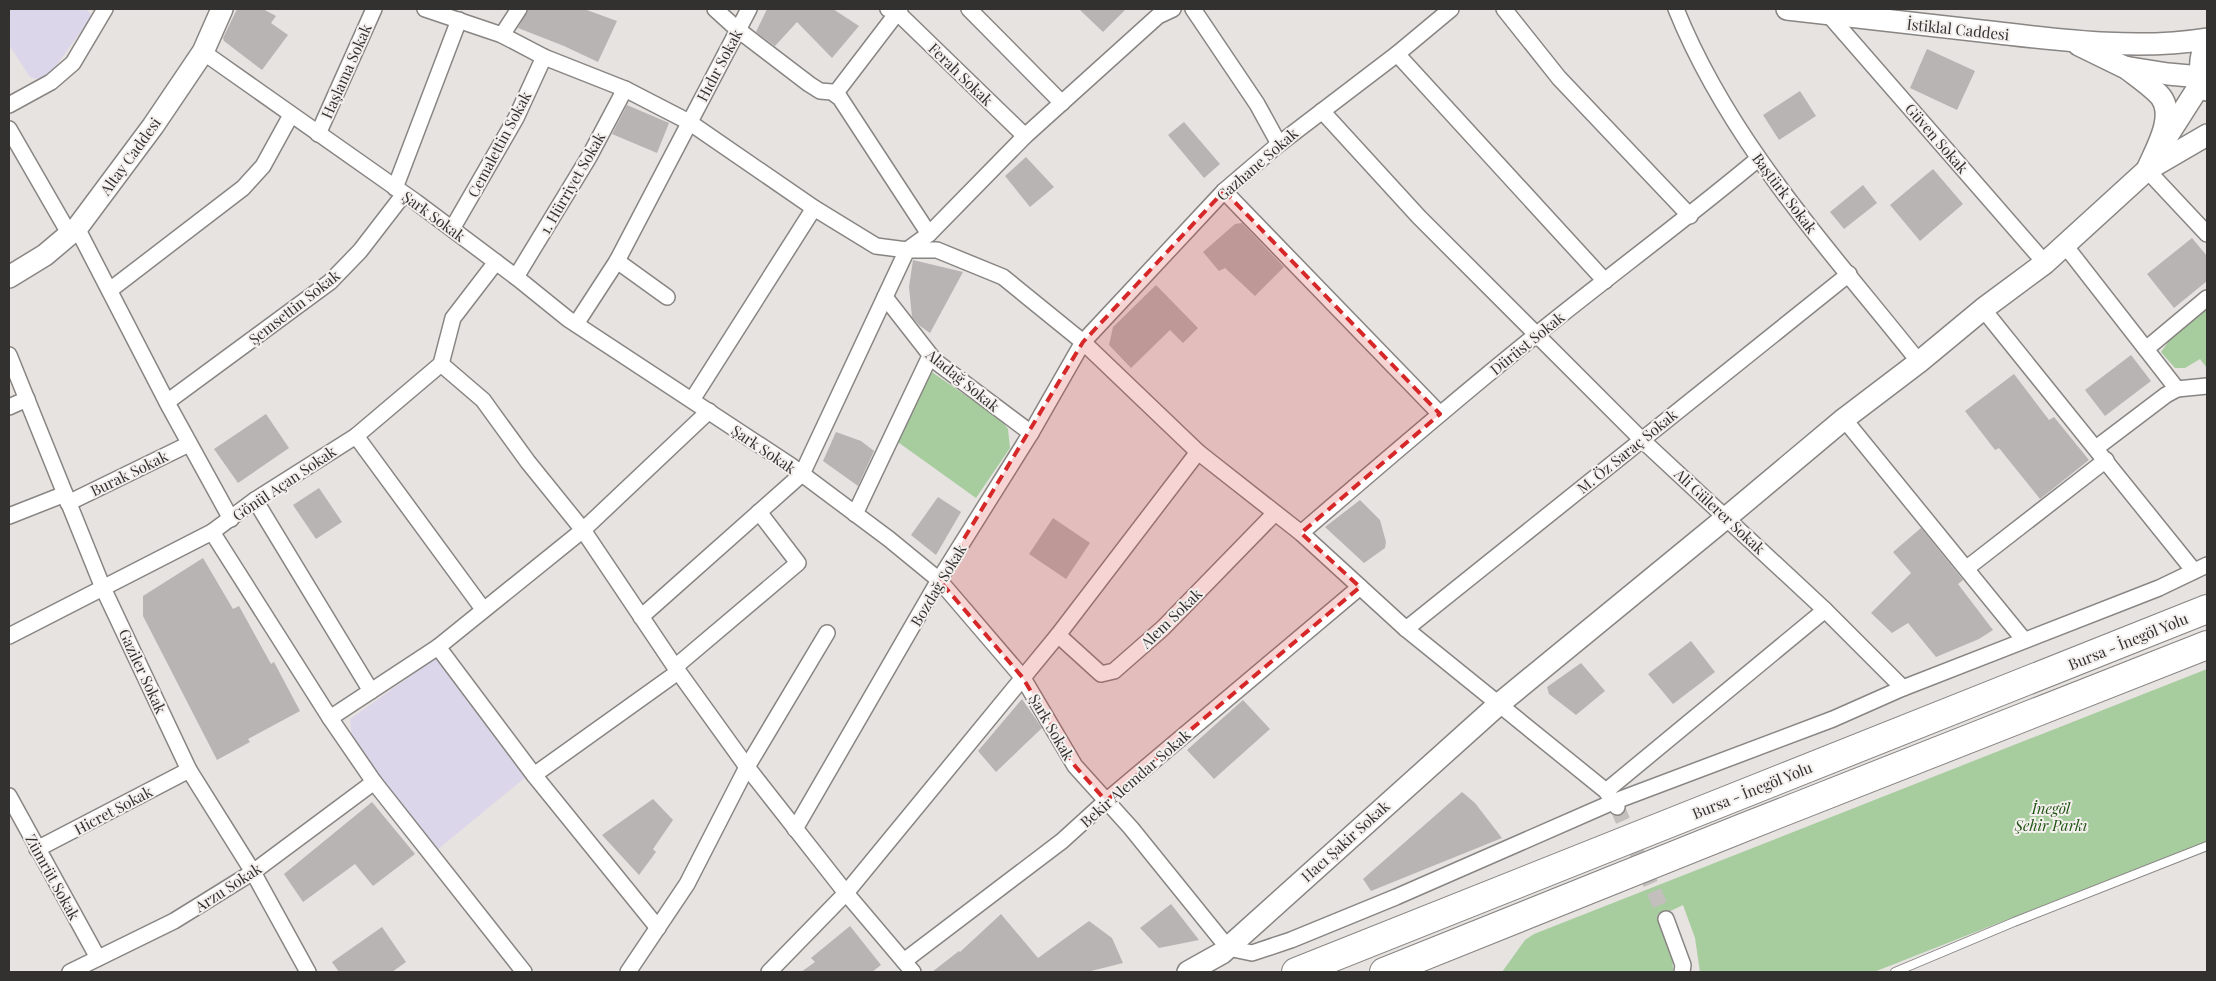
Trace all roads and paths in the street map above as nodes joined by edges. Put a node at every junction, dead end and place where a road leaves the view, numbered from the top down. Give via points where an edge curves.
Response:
1 (106, 9) edge
2 (222, 9) edge
3 (374, 9) edge
4 (425, 9) edge
5 (519, 9) edge
6 (715, 9) edge
7 (749, 9) edge
8 (969, 9) edge
9 (1173, 9) edge
10 (1193, 9) edge
11 (1451, 9) edge
12 (1504, 9) edge
13 (1676, 9) edge
14 (1787, 9) edge
15 (895, 10) edge
16 (1828, 14) junction
17 (1899, 16) edge
18 (459, 20) junction
19 (737, 29) junction
20 (502, 35) junction
21 (2207, 39) edge
22 (2070, 41) junction
23 (2207, 43) edge
24 (203, 52) junction
25 (1397, 54) junction
26 (544, 57) junction
27 (2124, 67) junction
28 (2204, 82) edge
29 (625, 89) junction
30 (834, 93) junction
31 (1062, 103) junction
32 (9, 105) edge
33 (1322, 111) junction
34 (291, 115) junction
35 (689, 122) junction
36 (9, 129) edge
37 (318, 134) junction
38 (2207, 135) edge
39 (1026, 136) junction
40 (1279, 144) junction
41 (1758, 159) junction
42 (2147, 170) junction
43 (399, 191) junction
44 (1224, 191) junction
45 (814, 208) junction
46 (1690, 216) junction
47 (452, 229) junction
48 (74, 231) junction
49 (929, 234) junction
50 (2207, 234) edge
51 (2064, 244) junction
52 (907, 250) junction
53 (617, 261) junction
54 (496, 262) junction
55 (2045, 263) junction
56 (1849, 274) junction
57 (9, 277) edge
58 (516, 277) junction
59 (1605, 281) junction
60 (110, 290) junction
61 (667, 297) dead end
62 (885, 297) junction
63 (2207, 298) edge
64 (1983, 309) junction
65 (576, 324) junction
66 (1537, 334) junction
67 (1083, 342) junction
68 (2146, 348) junction
69 (9, 355) edge
70 (930, 356) junction
71 (1919, 362) junction
72 (441, 364) junction
73 (2207, 386) edge
74 (2177, 389) junction
75 (27, 399) junction
76 (692, 400) junction
77 (167, 402) junction
78 (9, 407) edge
79 (709, 411) junction
80 (1440, 414) junction
81 (1844, 419) junction
82 (1031, 433) junction
83 (356, 436) junction
84 (1641, 439) junction
85 (189, 444) junction
86 (2096, 448) junction
87 (1198, 452) junction
88 (2106, 460) junction
89 (802, 474) junction
90 (67, 498) junction
91 (255, 500) junction
92 (759, 512) junction
93 (1275, 513) junction
94 (855, 514) junction
95 (9, 516) edge
96 (1727, 517) junction
97 (231, 519) junction
98 (583, 530) junction
99 (212, 532) junction
100 (1301, 533) junction
101 (1967, 568) junction
102 (2200, 568) edge
103 (940, 580) junction
104 (1360, 587) junction
105 (103, 588) junction
106 (2207, 609) edge
107 (483, 610) junction
108 (1825, 610) junction
109 (641, 617) junction
110 (1406, 629) junction
111 (827, 633) dead end
112 (1058, 635) junction
113 (9, 636) edge
114 (2024, 640) junction
115 (2207, 645) edge
116 (438, 647) junction
117 (676, 669) junction
118 (1023, 678) junction
119 (1903, 688) junction
120 (371, 691) junction
121 (1498, 704) junction
122 (330, 718) junction
123 (747, 767) junction
124 (189, 770) junction
125 (534, 775) junction
126 (374, 782) junction
127 (9, 796) edge
128 (1612, 800) junction
129 (1106, 801) junction
130 (795, 829) junction
131 (2207, 846) edge
132 (37, 850) junction
133 (253, 872) junction
134 (846, 893) junction
135 (1666, 920) tunnel mouth
136 (658, 928) junction
137 (1228, 948) junction
138 (98, 958) junction
139 (908, 967) edge
140 (304, 971) edge
141 (70, 972) edge
142 (524, 972) edge
143 (628, 972) edge
144 (769, 972) edge
145 (1188, 972) edge
146 (1296, 972) edge
147 (1384, 972) edge
148 (1682, 972) edge
149 (1895, 972) edge

1 - 32 street via 73,63 51,82
2 - 24 street, Altay Caddesi
3 - 37 street, Haşlama Sokak
4 - 18 street
5 - 20 street
6 - 19 street
7 - 19 street, Hıdır Sokak
8 - 31 street
9 - 31 street via 1158,16
10 - 40 street via 1257,104
11 - 25 street, Gazhane Sokak
12 - 46 street via 1559,78
13 - 41 street, Baştürk Sokak via 1688,40 1713,86
14 - 16 street, İstiklal Caddesi
15 - 30 street
15 - 39 street, Ferah Sokak
16 - 17 street, İstiklal Caddesi
16 - 55 street, Güven Sokak
17 - 22 street, İstiklal Caddesi
18 - 20 street
18 - 43 street, Şemsettin Sokak
19 - 30 street via 820,92
19 - 35 street, Hıdır Sokak
20 - 26 street
21 - 22 street, İstiklal Caddesi via 2135,45
22 - 27 street, İstiklal Caddesi
23 - 28 street via 2200,62
24 - 34 street, Şark Sokak
24 - 48 street, Altay Caddesi via 153,126
25 - 33 street, Gazhane Sokak
25 - 59 street
26 - 29 street
26 - 47 street, Cemalettin Sokak via 516,118
27 - 28 street, İstiklal Caddesi
27 - 42 street via 2161,97 2166,111 2164,128
28 - 42 street
29 - 35 street
29 - 58 street, 1. Hürriyet Sokak via 589,157
30 - 49 street
31 - 39 street
33 - 40 street, Gazhane Sokak
33 - 66 street, Ali Gülerer Sokak via 1419,217
34 - 37 street, Şark Sokak
34 - 60 street via 263,166 243,188
35 - 45 street
35 - 53 street, Hıdır Sokak
36 - 48 street
37 - 43 street, Şark Sokak
38 - 42 street
39 - 49 street
40 - 44 street, Gazhane Sokak
41 - 46 street, Dürüst Sokak
41 - 56 street, Baştürk Sokak
42 - 50 street
42 - 51 street, Hacı Şakir Sokak
43 - 47 street, Şark Sokak
43 - 77 street, Şemsettin Sokak via 360,251 330,282
44 - 67 street, Gazhane Sokak
44 - 80 street
45 - 52 street via 876,246
45 - 76 street
46 - 59 street, Dürüst Sokak
47 - 54 street, Şark Sokak
48 - 57 street, Altay Caddesi via 45,255
48 - 60 street
49 - 52 street
51 - 55 street, Hacı Şakir Sokak
51 - 68 street
52 - 62 street
52 - 67 street via 937,250 1003,277
53 - 61 street
53 - 65 street, Hıdır Sokak
54 - 58 street, Şark Sokak
54 - 72 street via 452,318
55 - 64 street, Hacı Şakir Sokak
56 - 71 street, Baştürk Sokak
56 - 84 street, M. Öz Saraç Sokak
58 - 65 street, Şark Sokak
59 - 66 street, Dürüst Sokak
60 - 77 street
62 - 70 street, Aladağ Sokak
62 - 89 street
63 - 68 street
64 - 71 street, Hacı Şakir Sokak
64 - 86 street
65 - 76 street, Şark Sokak
66 - 80 street, Dürüst Sokak
66 - 84 street, Ali Gülerer Sokak
67 - 82 street, Bozdağ Sokak
67 - 87 street
68 - 74 street
69 - 75 street, Gaziler Sokak
70 - 82 street, Aladağ Sokak
70 - 94 street
71 - 81 street, Hacı Şakir Sokak
72 - 83 street, Gönül Açan Sokak
72 - 98 street via 482,400
73 - 74 street
74 - 86 street
75 - 78 street
75 - 90 street, Gaziler Sokak
76 - 79 street, Şark Sokak
77 - 85 street
79 - 89 street, Şark Sokak
79 - 98 street
80 - 100 street, Dürüst Sokak
81 - 96 street, Hacı Şakir Sokak
81 - 101 street
82 - 103 street, Bozdağ Sokak
83 - 91 street, Gönül Açan Sokak
83 - 107 street
84 - 96 street, Ali Gülerer Sokak
84 - 110 street, M. Öz Saraç Sokak
85 - 90 street, Burak Sokak
85 - 97 street
86 - 88 street
87 - 93 street
87 - 112 street
88 - 101 street
88 - 102 street
89 - 92 street
89 - 94 street, Şark Sokak
90 - 95 street, Burak Sokak
90 - 105 street, Gaziler Sokak
91 - 97 street, Gönül Açan Sokak
91 - 120 street
92 - 109 street
92 - 117 street via 798,564
93 - 100 street
93 - 112 street, Alem Sokak via 1163,628 1114,671 1101,674
94 - 103 street, Şark Sokak
96 - 108 street, Ali Gülerer Sokak
96 - 121 street, Hacı Şakir Sokak
97 - 99 street, Gönül Açan Sokak
98 - 107 street
98 - 109 street
99 - 105 street, Gönül Açan Sokak
99 - 122 street
100 - 104 street
101 - 114 street
102 - 114 street via 2159,588
103 - 118 street, Şark Sokak
103 - 130 street, Bozdağ Sokak
104 - 110 street
104 - 129 street, Bekir Alemdar Sokak
105 - 113 street, Gönül Açan Sokak
105 - 124 street, Gaziler Sokak
106 - 146 highway, Bursa - İnegöl Yolu
107 - 116 street
108 - 119 street, Ali Gülerer Sokak
108 - 128 street
109 - 117 street
110 - 121 street
111 - 123 street
112 - 118 street
114 - 119 street
115 - 147 highway, Bursa - İnegöl Yolu
116 - 120 street
116 - 125 street
117 - 123 street
117 - 125 street
118 - 129 street, Şark Sokak via 1075,766
118 - 134 street
119 - 128 street via 1833,720
120 - 122 street
121 - 128 street
121 - 137 street, Hacı Şakir Sokak
122 - 126 street
123 - 130 street
123 - 136 street via 687,884
124 - 132 street, Hicret Sokak
124 - 133 street, Gaziler Sokak
125 - 136 street
126 - 133 street, Arzu Sokak
126 - 142 street
127 - 132 street, Zümrüt Sokak
128 - 137 street via 1396,897 1291,940 1252,953
129 - 137 street, Şark Sokak
129 - 139 street, Bekir Alemdar Sokak
130 - 134 street
131 - 149 lane
132 - 138 street, Zümrüt Sokak
133 - 138 street, Arzu Sokak via 174,921
133 - 140 street, Gaziler Sokak
134 - 139 street
134 - 144 street
135 - 148 street via 1683,965
136 - 143 street
137 - 145 street, Hacı Şakir Sokak
138 - 141 street, Arzu Sokak

